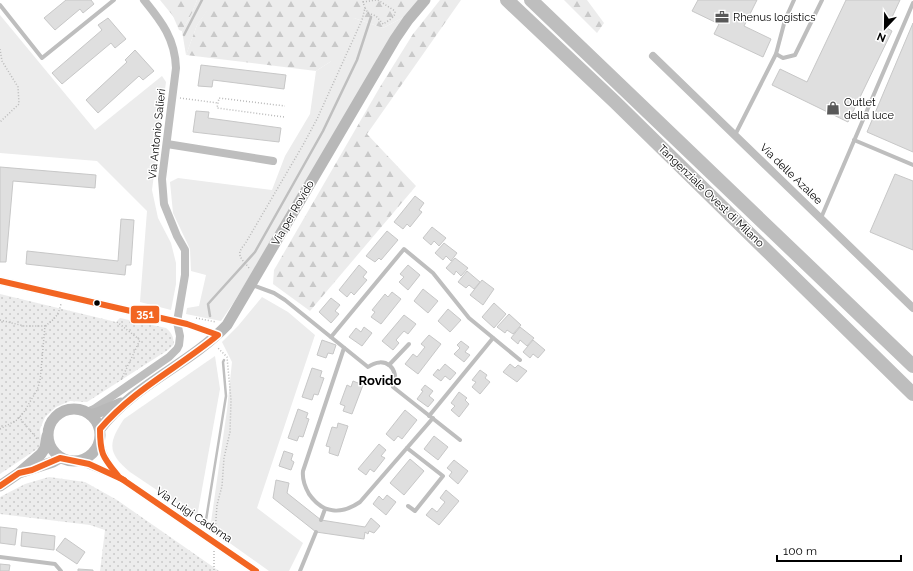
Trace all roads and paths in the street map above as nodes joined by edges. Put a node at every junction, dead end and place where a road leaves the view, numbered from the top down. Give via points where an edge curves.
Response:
1 (114, 0) edge
2 (144, 0) edge
3 (361, 0) edge
4 (377, 0) edge
5 (425, 0) edge
6 (507, 0) edge
7 (532, 0) edge
8 (794, 0) edge
9 (822, 0) edge
10 (363, 2) junction
11 (913, 2) edge
12 (0, 5) edge
13 (364, 8) junction
14 (0, 49) edge
15 (776, 54) junction
16 (653, 56) dead end
17 (172, 97) junction
18 (218, 103) junction
19 (285, 106) dead end
20 (284, 117) dead end
21 (0, 122) edge
22 (735, 135) junction
23 (854, 140) junction
24 (167, 144) junction
25 (273, 161) dead end
26 (913, 165) edge
27 (821, 219) junction
28 (249, 267) dead end
29 (0, 281) edge
30 (252, 285) junction
31 (64, 296) junction
32 (913, 308) edge
33 (0, 320) edge
34 (117, 322) dead end
35 (177, 322) junction
36 (44, 326) junction
37 (331, 337) junction
38 (215, 338) junction
39 (493, 338) junction
40 (409, 344) dead end
41 (344, 348) junction
42 (520, 360) dead end
43 (389, 365) junction
44 (913, 366) edge
45 (120, 381) dead end
46 (913, 394) edge
47 (130, 398) junction
48 (89, 413) junction
49 (19, 417) junction
50 (431, 417) junction
51 (0, 429) edge
52 (48, 434) junction
53 (100, 434) junction
54 (460, 440) dead end
55 (41, 444) dead end
56 (407, 448) junction
57 (60, 458) junction
58 (80, 461) junction
59 (19, 473) junction
60 (119, 477) junction
61 (0, 486) edge
62 (408, 506) dead end
63 (325, 509) junction
64 (321, 520) dead end
65 (316, 532) dead end
66 (214, 541) junction
67 (0, 557) edge
68 (61, 571) edge
69 (214, 571) edge
70 (256, 571) edge
71 (300, 571) edge

1 - 12 lane via 42,58
2 - 17 street, Via Antonio Salieri via 159,19 173,45 176,68
3 - 10 path
4 - 10 path
4 - 13 path via 396,11 394,17 383,24
5 - 30 street, Via per Rovido via 396,39
6 - 46 highway, Tangenziale Ovest di Milano via 615,102
7 - 44 highway, Tangenziale Ovest di Milano
8 - 15 lane via 785,20
9 - 15 lane via 795,56 783,58
10 - 13 path
11 - 23 lane
13 - 28 path via 362,20 326,102 241,248 242,260
14 - 21 path via 2,61 18,86 20,104
15 - 22 lane
16 - 22 street, Via delle Azalee
17 - 18 path
17 - 24 street, Via Antonio Salieri
18 - 19 path via 219,98
18 - 20 path via 217,108
22 - 27 street, Via delle Azalee
23 - 26 lane
23 - 27 lane
24 - 25 street
24 - 35 street, Via Antonio Salieri via 162,179 164,204 185,250 185,275
27 - 32 street, Via delle Azalee
29 - 31 street
30 - 37 lane via 279,296
30 - 38 street, Via per Rovido via 228,325
31 - 35 street
31 - 36 path via 58,314
33 - 36 path via 24,326
34 - 45 path via 140,340
35 - 38 street via 194,326
35 - 48 street, Via Antonio Salieri via 180,340 175,352
36 - 49 path via 40,382 34,396
37 - 39 lane via 404,249 432,273 469,318
37 - 41 lane
38 - 47 street, Via per Rovido
38 - 66 path via 227,357 231,400 230,432 217,505
39 - 42 lane
39 - 50 lane
40 - 43 lane
41 - 43 lane via 368,367 379,362
41 - 63 lane via 302,471 306,489
43 - 50 lane via 396,377 393,387
47 - 48 street, Via per Rovido via 97,413
47 - 53 street, Via per Rovido via 110,417
48 - 52 street via 76,409 63,411 52,420
48 - 53 street via 96,421
49 - 51 path
49 - 55 path
50 - 54 lane
50 - 56 lane
52 - 57 street via 51,447
52 - 59 street via 43,451
53 - 58 street via 98,447
53 - 60 street, Via Luigi Cadorna via 100,447 105,460
56 - 62 lane via 443,476 415,511
56 - 63 lane via 360,502 347,510
57 - 58 street
57 - 59 street
58 - 60 street, Via Luigi Cadorna
59 - 61 street
60 - 66 street, Via Luigi Cadorna
63 - 64 lane
65 - 71 lane
66 - 69 path
66 - 70 street, Via Luigi Cadorna
67 - 68 lane via 55,564

